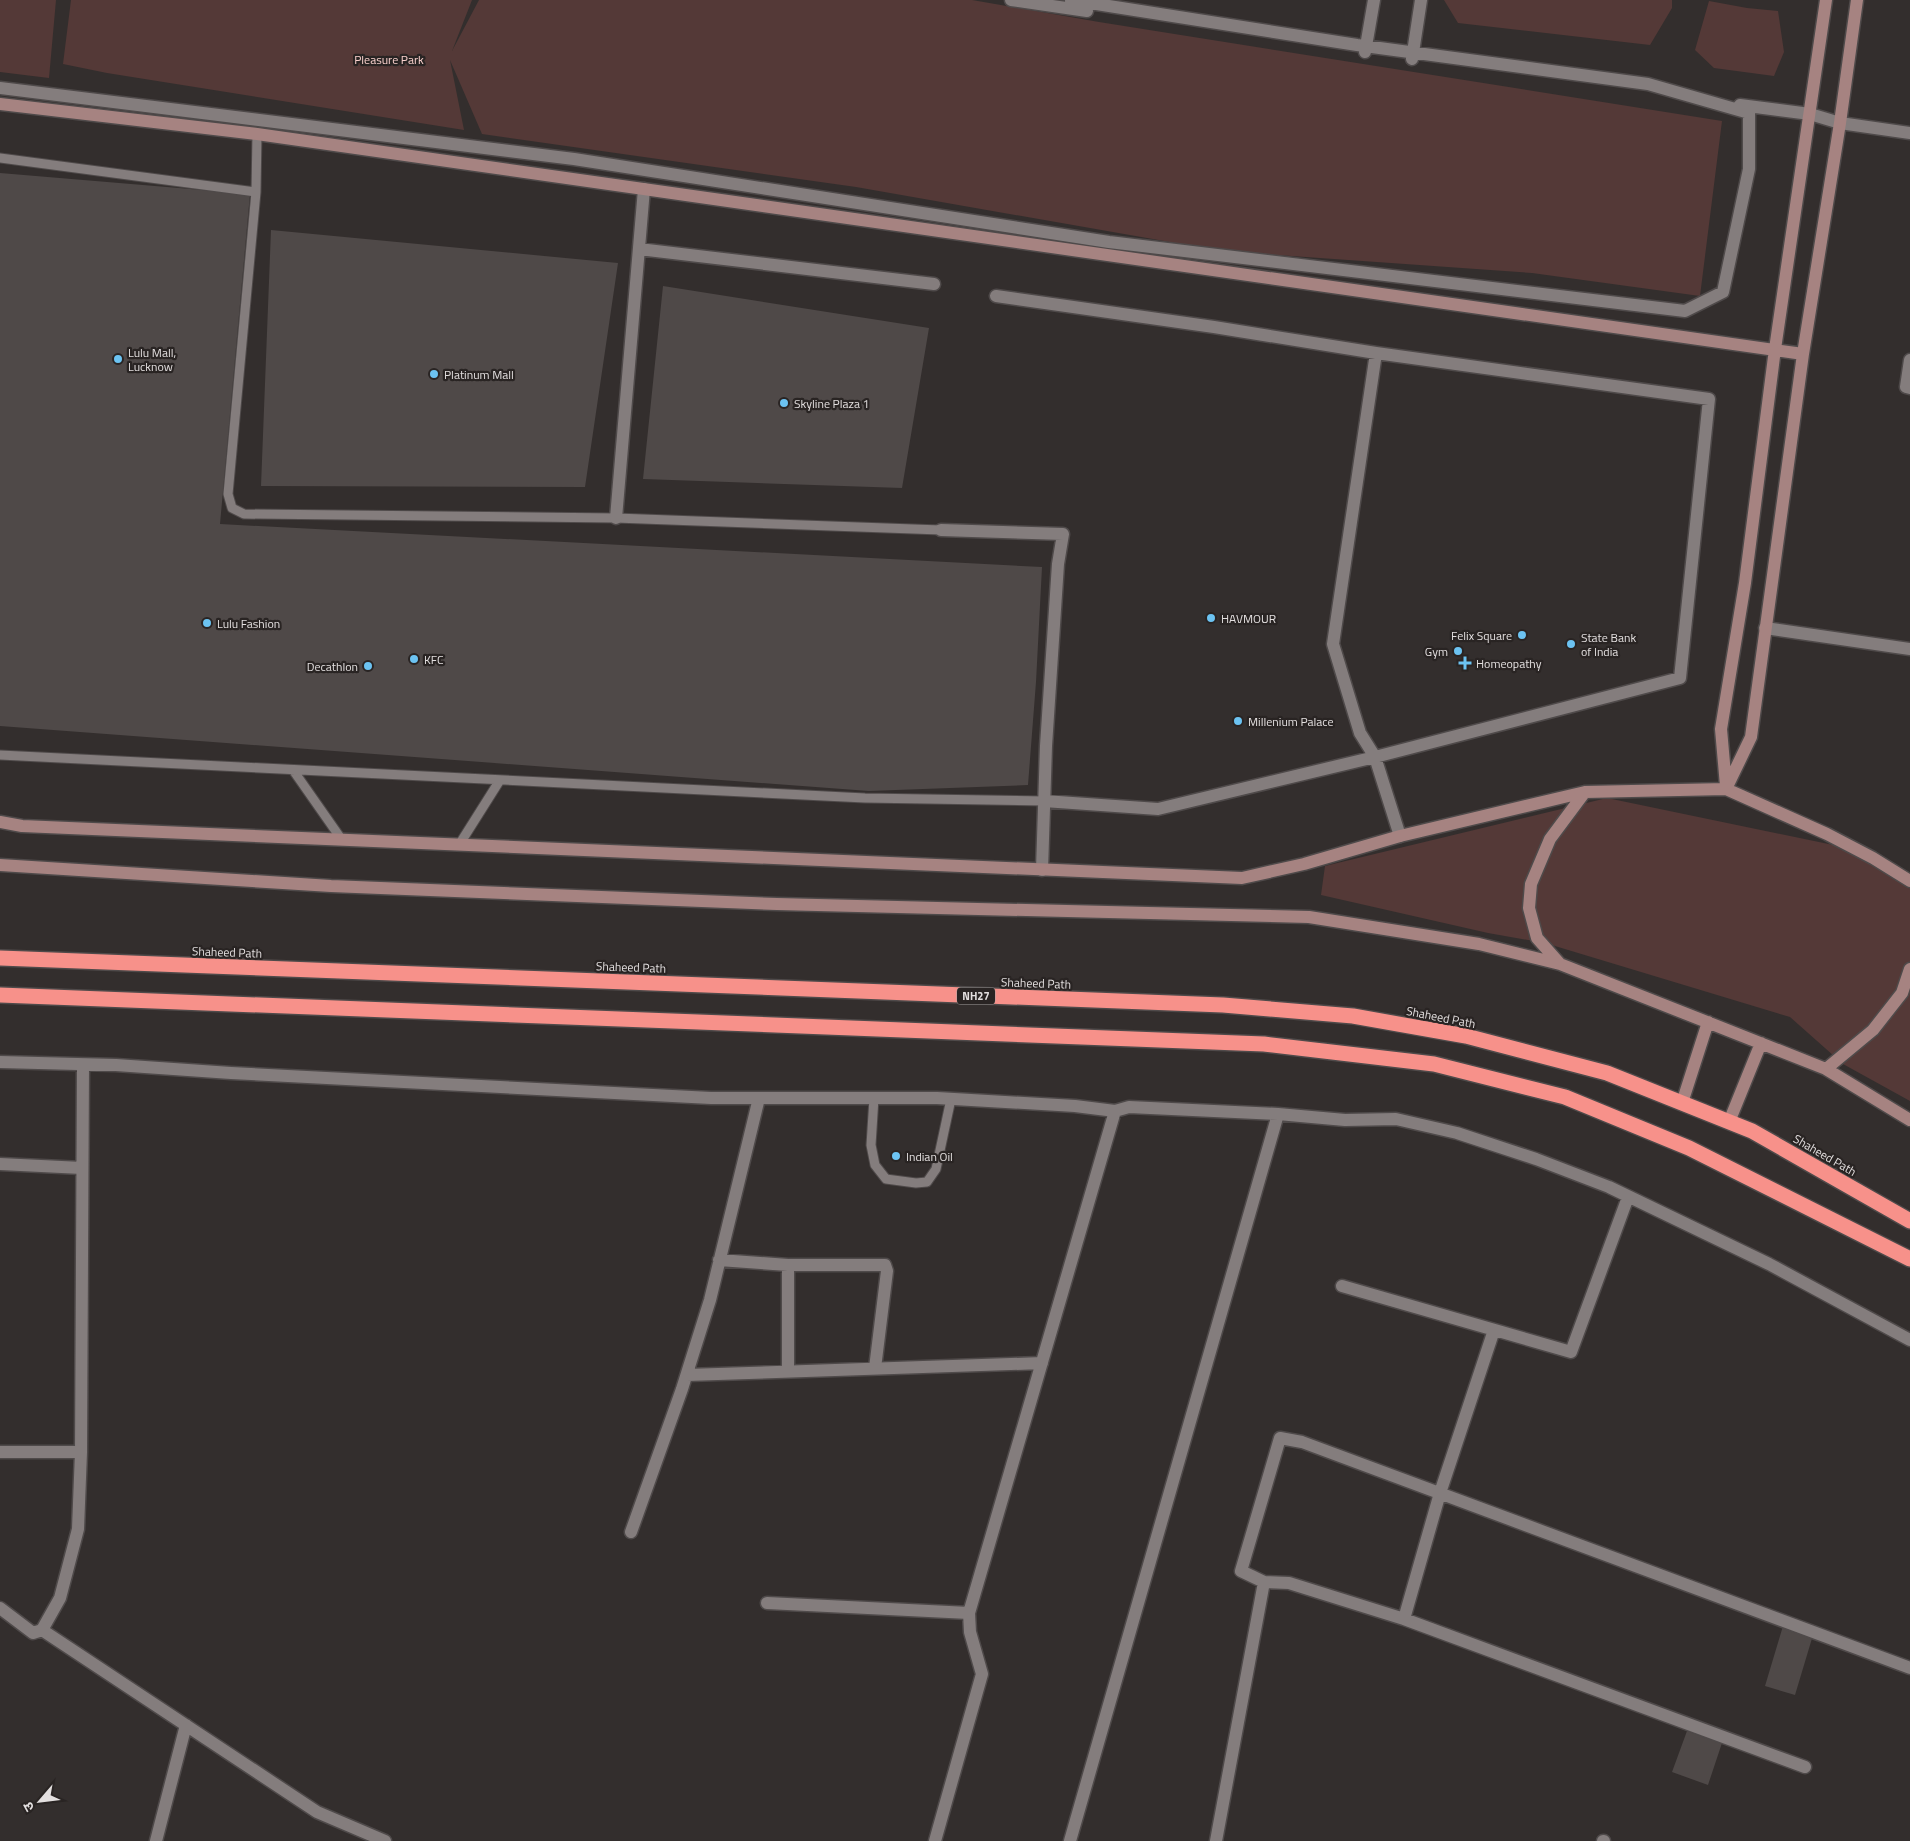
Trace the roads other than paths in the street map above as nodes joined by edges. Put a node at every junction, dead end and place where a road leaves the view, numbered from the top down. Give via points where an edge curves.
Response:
1 (1011, 0) edge
2 (1071, 0) edge
3 (1374, 0) edge
4 (1421, 0) edge
5 (1826, 0) edge
6 (1857, 0) edge
7 (1365, 52) junction
8 (1412, 60) junction
9 (0, 88) edge
10 (0, 104) edge
11 (1810, 114) junction
12 (1840, 123) junction
13 (1910, 133) edge
14 (257, 134) junction
15 (0, 158) edge
16 (644, 189) junction
17 (256, 192) junction
18 (639, 249) junction
19 (934, 284) dead end
20 (996, 296) dead end
21 (1776, 349) junction
22 (1376, 352) junction
23 (1803, 354) junction
24 (1910, 360) edge
25 (1910, 388) edge
26 (616, 518) junction
27 (940, 530) joint
28 (1765, 628) junction
29 (1910, 649) edge
30 (0, 755) edge
31 (1375, 758) junction
32 (293, 770) junction
33 (500, 780) junction
34 (1726, 788) junction
35 (1585, 792) junction
36 (1044, 801) junction
37 (0, 822) edge
38 (1400, 836) junction
39 (342, 840) junction
40 (459, 845) junction
41 (0, 865) edge
42 (1042, 870) junction
43 (1910, 881) edge
44 (0, 958) edge
45 (1560, 964) junction
46 (1910, 969) edge
47 (0, 995) edge
48 (1708, 1022) junction
49 (1761, 1043) junction
50 (0, 1062) edge
51 (83, 1065) junction
52 (1826, 1069) junction
53 (759, 1098) junction
54 (874, 1098) junction
55 (951, 1099) junction
56 (1682, 1103) junction
57 (1115, 1112) junction
58 (1278, 1114) junction
59 (1910, 1120) edge
60 (1729, 1122) junction
61 (0, 1164) edge
62 (82, 1168) junction
63 (1628, 1197) junction
64 (1910, 1221) edge
65 (1910, 1259) edge
66 (719, 1260) junction
67 (788, 1265) junction
68 (1342, 1286) dead end
69 (1494, 1330) junction
70 (1910, 1340) edge
71 (1042, 1363) junction
72 (876, 1368) junction
73 (788, 1371) junction
74 (687, 1374) junction
75 (0, 1452) edge
76 (81, 1452) junction
77 (1440, 1493) junction
78 (631, 1532) dead end
79 (1264, 1582) junction
80 (768, 1603) dead end
81 (0, 1608) edge
82 (969, 1613) junction
83 (1404, 1619) junction
84 (42, 1630) junction
85 (1910, 1668) edge
86 (186, 1725) junction
87 (1805, 1767) dead end
88 (156, 1841) edge
89 (385, 1841) edge
90 (934, 1841) edge
91 (1070, 1841) edge
92 (1216, 1841) edge

1 - 7 street
2 - 9 street via 1357,45 1648,84 1749,113 1749,168 1723,292 1685,311 1675,310 1109,242 574,159
3 - 7 street
4 - 8 street
5 - 11 street
6 - 12 street
7 - 8 street
8 - 11 street
10 - 14 street
11 - 12 street
11 - 21 street
12 - 13 street
12 - 23 street
14 - 16 street
14 - 17 lane
15 - 17 lane
16 - 18 street
16 - 21 street
17 - 26 lane via 228,494 232,508 244,514
18 - 19 street
18 - 26 street
20 - 22 street
21 - 23 street
21 - 34 street via 1745,583 1721,729
22 - 31 street via 1333,644 1360,732
22 - 31 street via 1709,399 1680,678
23 - 28 street
24 - 25 street via 1906,386
26 - 27 lane
27 - 36 street via 1062,534
28 - 29 street
28 - 34 street via 1750,737
30 - 32 lane
31 - 36 street via 1158,809
31 - 38 street
32 - 33 lane
32 - 39 lane
33 - 36 lane via 865,798
33 - 40 lane
34 - 35 street
34 - 43 street via 1827,834
35 - 38 street
35 - 45 street via 1550,840 1532,884 1529,908 1537,938
36 - 42 street
37 - 39 street via 22,826
38 - 42 street via 1242,878
39 - 40 street
40 - 42 street
41 - 45 street via 331,886 786,904 1310,917 1479,944
44 - 56 highway, Shaheed Path / NH27 via 1224,1005 1343,1015 1466,1036 1607,1073
45 - 48 street
46 - 52 street via 1902,993 1873,1030
47 - 65 highway via 1254,1043 1434,1064 1565,1098 1689,1148
48 - 49 street
48 - 56 street
49 - 52 street
49 - 60 street
50 - 51 street
51 - 53 street
51 - 62 street
52 - 59 street
53 - 54 street
53 - 66 street
54 - 55 street
54 - 55 lane via 872,1145 875,1165 886,1179 916,1183 927,1182 936,1169
55 - 57 street via 1075,1106
56 - 60 highway, Shaheed Path / NH27
57 - 58 street via 1129,1107
57 - 71 street
58 - 63 street via 1345,1120 1396,1119 1457,1132 1536,1159
58 - 91 street
60 - 64 highway, Shaheed Path / NH27 via 1752,1131
61 - 62 street
62 - 76 street
63 - 69 street via 1571,1352
63 - 70 street via 1769,1264
66 - 67 street
66 - 74 street
67 - 72 street via 885,1265 887,1271
67 - 73 street
68 - 69 street
69 - 77 street
71 - 72 street
71 - 82 street
72 - 73 street
73 - 74 street
74 - 78 street
75 - 76 street
76 - 84 street via 78,1529 60,1598
77 - 79 street via 1302,1442 1280,1438 1241,1571
77 - 83 street
77 - 85 street
79 - 83 street via 1289,1583
79 - 92 street
80 - 82 street
81 - 84 street via 33,1633
82 - 90 street via 970,1632 982,1674
83 - 87 street
84 - 86 street
86 - 88 street
86 - 89 street via 317,1812

